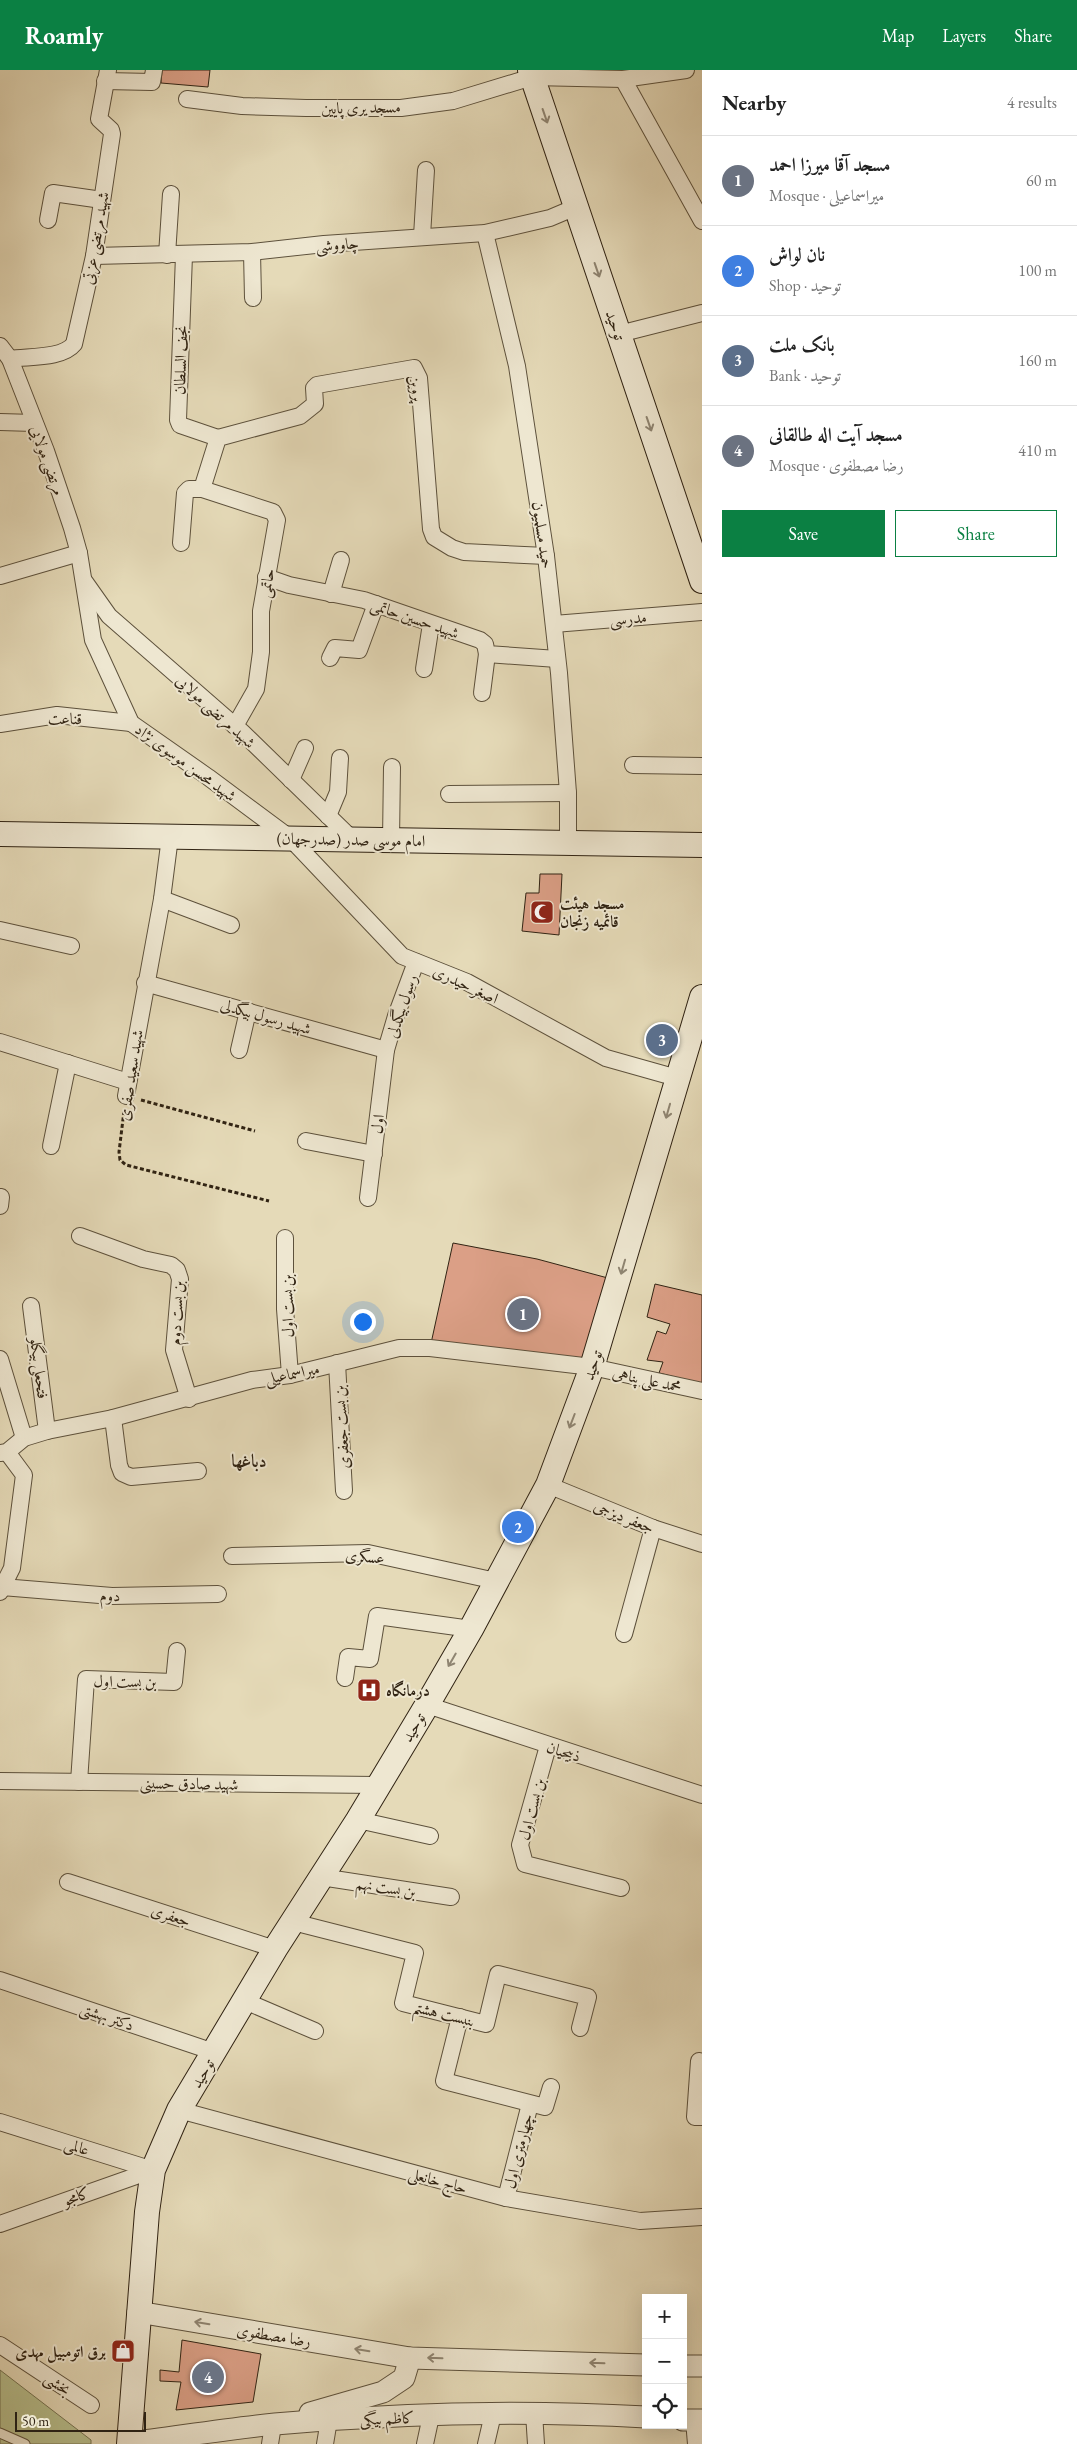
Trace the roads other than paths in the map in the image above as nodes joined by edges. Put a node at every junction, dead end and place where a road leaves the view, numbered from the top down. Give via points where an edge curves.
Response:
1 (154, 70) edge
2 (686, 70) edge
3 (531, 73) edge
4 (107, 76) edge
5 (624, 79) junction
6 (188, 100) dead end
7 (426, 170) dead end
8 (171, 194) dead end
9 (102, 200) junction
10 (576, 207) junction
11 (48, 220) dead end
12 (702, 221) edge
13 (485, 233) junction
14 (422, 236) junction
15 (252, 252) junction
16 (167, 255) junction
17 (184, 255) junction
18 (94, 256) junction
19 (253, 298) dead end
20 (702, 313) edge
21 (619, 334) junction
22 (5, 352) edge
23 (0, 422) edge
24 (34, 423) junction
25 (218, 438) junction
26 (202, 489) junction
27 (181, 543) dead end
28 (79, 554) junction
29 (546, 556) junction
30 (341, 560) dead end
31 (0, 576) edge
32 (266, 577) junction
33 (84, 580) junction
34 (702, 581) edge
35 (331, 594) junction
36 (376, 604) junction
37 (702, 612) edge
38 (431, 624) junction
39 (554, 624) junction
40 (487, 654) junction
41 (330, 658) dead end
42 (558, 659) junction
43 (424, 670) dead end
44 (482, 693) dead end
45 (131, 723) junction
46 (0, 724) edge
47 (235, 726) junction
48 (305, 748) dead end
49 (340, 758) dead end
50 (633, 766) dead end
51 (702, 766) edge
52 (392, 767) dead end
53 (291, 780) junction
54 (568, 793) junction
55 (449, 794) dead end
56 (328, 816) junction
57 (0, 834) edge
58 (170, 836) junction
59 (290, 838) junction
60 (352, 840) junction
61 (391, 840) junction
62 (568, 843) junction
63 (702, 844) edge
64 (162, 899) junction
65 (231, 925) dead end
66 (0, 930) edge
67 (71, 946) dead end
68 (416, 962) junction
69 (145, 983) junction
70 (702, 998) edge
71 (248, 1012) junction
72 (0, 1043) edge
73 (239, 1050) dead end
74 (386, 1050) junction
75 (68, 1063) junction
76 (677, 1078) junction
77 (306, 1141) dead end
78 (51, 1146) dead end
79 (374, 1154) junction
80 (1, 1197) edge
81 (368, 1198) dead end
82 (0, 1206) edge
83 (80, 1236) dead end
84 (285, 1238) dead end
85 (31, 1306) dead end
86 (0, 1359) edge
87 (337, 1363) junction
88 (592, 1367) junction
89 (290, 1375) junction
90 (702, 1391) edge
91 (189, 1399) junction
92 (113, 1418) junction
93 (47, 1431) junction
94 (24, 1438) junction
95 (4, 1453) edge
96 (198, 1471) dead end
97 (548, 1484) junction
98 (344, 1491) dead end
99 (653, 1528) junction
100 (702, 1544) edge
101 (232, 1556) dead end
102 (496, 1580) junction
103 (1, 1590) edge
104 (218, 1594) dead end
105 (471, 1629) junction
106 (624, 1634) dead end
107 (177, 1651) dead end
108 (345, 1678) dead end
109 (427, 1705) junction
110 (548, 1746) junction
111 (0, 1781) edge
112 (79, 1782) junction
113 (378, 1785) junction
114 (702, 1795) edge
115 (358, 1820) junction
116 (430, 1836) dead end
117 (321, 1877) junction
118 (68, 1882) dead end
119 (621, 1888) dead end
120 (451, 1897) dead end
121 (293, 1922) junction
122 (275, 1949) junction
123 (0, 1980) edge
124 (245, 2001) junction
125 (460, 2018) junction
126 (580, 2028) dead end
127 (315, 2031) dead end
128 (214, 2052) junction
129 (699, 2061) dead end
130 (551, 2087) dead end
131 (530, 2104) junction
132 (179, 2110) junction
133 (702, 2117) edge
134 (0, 2122) edge
135 (153, 2170) junction
136 (506, 2198) junction
137 (702, 2217) edge
138 (0, 2224) edge
139 (138, 2312) junction
140 (0, 2345) edge
141 (410, 2358) junction
142 (642, 2365) edge
143 (687, 2366) edge
144 (702, 2366) edge
145 (91, 2405) dead end
146 (534, 2413) junction
147 (493, 2414) junction
148 (431, 2416) junction
149 (642, 2417) edge
150 (329, 2420) junction
151 (693, 2420) edge
152 (0, 2433) edge
153 (271, 2434) edge
154 (25, 2444) edge
155 (126, 2444) edge
156 (325, 2444) edge
157 (425, 2444) edge
158 (486, 2444) edge
159 (536, 2444) edge
160 (696, 2444) edge

1 - 4 street via 152,82
2 - 5 street, مسجد یری پایین
3 - 5 street, مسجد یری پایین
3 - 6 street, مسجد یری پایین via 453,101 401,108 288,108
3 -> 10 main road, توحید
4 - 9 street, شهید مرتضی عزتی via 99,119 112,134
5 - 12 street
7 - 14 street
8 - 16 street
9 - 11 street via 53,192
9 - 18 street, شهید مرتضی عزتی
10 - 13 street, چاووشی via 550,218
10 -> 21 main road, توحید
13 - 14 street, چاووشی
13 - 29 street, حمید مسلمیون via 517,366
14 - 15 street, چاووشی
15 - 17 street, چاووشی
15 - 19 street
16 - 17 street, چاووشی
16 - 18 street, چاووشی
17 - 25 street, نجف السلطان via 178,420 187,428
18 - 22 street, شهید مرتضی عزتی via 74,344 69,350
20 - 21 street
21 -> 34 main road, توحید
22 - 24 street, مرتضی مولایی
23 - 24 street
24 - 28 street, مرتضی مولایی
25 - 26 street
25 - 29 street, پروین via 300,416 315,404 314,388 318,385 414,368 419,378 434,537 464,552
26 - 27 street via 189,489 184,493
26 - 32 street, حاتمی via 276,515
28 - 31 street
28 - 33 street, مرتضی مولایی
29 - 39 street, حمید مسلمیون
30 - 35 street
32 - 35 street, شهید حسین حاتمی
32 - 47 street, حاتمی via 256,689
33 - 45 street, شهید محسن موسوی نژاد via 93,640
33 - 47 street, شهید مرتضی مولایی via 109,616
35 - 36 street, شهید حسین حاتمی
36 - 38 street, شهید حسین حاتمی
36 - 41 street via 359,650 335,648
37 - 39 street, مدرسی
38 - 40 street, شهید حسین حاتمی via 480,640
38 - 43 street
39 - 42 street, حمید مسلمیون
40 - 42 street
40 - 44 street
42 - 54 street, حمید مسلمیون
45 - 46 street, قناعت via 57,715
45 - 59 street, شهید محسن موسوی نژاد
47 - 53 street, شهید مرتضی مولایی
48 - 53 street
49 - 56 street via 338,792
50 - 51 street
52 - 61 street
53 - 56 street, شهید مرتضی مولایی
54 - 55 street
54 - 62 street, حمید مسلمیون
56 - 60 street, شهید مرتضی مولایی
57 - 58 main road, (صدرجهان) امام موسی صدر
58 - 59 main road, (صدرجهان) امام موسی صدر
58 - 64 street, شهید سعید صفری
59 - 60 main road, (صدرجهان) امام موسی صدر
59 - 68 street, اصغر حیدری via 402,956
60 - 61 main road, (صدرجهان) امام موسی صدر
61 - 62 main road, (صدرجهان) امام موسی صدر
62 - 63 main road, (صدرجهان) امام موسی صدر
64 - 65 street
64 - 69 street, شهید سعید صفری
66 - 67 street
68 - 74 street, رسول بیگدلی
68 - 76 street, اصغر حیدری via 467,982 606,1058
69 - 71 street, شهید رسول بیگدلی
69 - 75 street, شهید سعید صفری via 127,1089
70 - 76 main road, توحید
71 - 73 street
71 - 74 street, شهید رسول بیگدلی
72 - 75 street
74 - 79 street, اول
75 - 78 street
76 -> 88 main road, توحید
77 - 79 street
79 - 81 street, اول
80 - 82 street
83 - 91 street, بن بست دوم via 178,1270 174,1350
84 - 89 street, بن بست اول via 285,1309
85 - 93 street, فتحعلی بیگلو
86 - 94 street
87 - 88 street, میراسماعیلی via 399,1348 430,1348
87 - 89 street, میراسماعیلی
87 - 98 street, بن بست جعفری
88 - 90 street, محمد علی پناهی
88 -> 97 main road, توحید
89 - 91 street, میراسماعیلی via 252,1380
91 - 92 street, میراسماعیلی
92 - 93 street, میراسماعیلی
92 - 96 street via 122,1473 131,1477
93 - 94 street, میراسماعیلی
94 - 95 street, میراسماعیلی
95 - 103 street via 24,1475 12,1568
97 - 99 street, جعفر دیزجی
97 - 102 main road, توحید
99 - 100 street, جعفر دیزجی
99 - 106 street
101 - 102 street, عسگری via 368,1554
102 - 105 main road, توحید
103 - 104 street, دوم via 112,1596
105 - 108 street via 377,1616 370,1659 348,1658
105 -> 109 main road, توحید
107 - 112 street, بن بست اول via 174,1682 86,1679
109 - 110 street, ذبیحیان
109 - 113 main road, توحید
110 - 114 street, ذبیحیان
110 - 119 street, بن بست اول via 520,1845 525,1864
111 - 112 street, شهید صادق حسینی
112 - 113 street, شهید صادق حسینی
113 - 115 main road, توحید
115 - 116 street
115 - 117 main road, توحید
117 - 120 street, بن بست نهم
117 - 121 main road, توحید
118 - 122 street, جعفری
121 - 122 main road, توحید
121 - 125 street, بنبست هشتم via 415,1953 403,2003
122 - 124 main road, توحید
123 - 128 street, دکتر بهشتی
124 - 127 street
124 - 128 main road, توحید
125 - 126 street, بنبست هشتم via 486,2024 498,1974 588,1997
125 - 131 street via 444,2082
128 - 132 main road, توحید
129 - 133 street via 696,2117
130 - 131 street via 545,2108
131 - 136 street, چهارمتری اول
132 - 135 main road, توحید
132 - 136 street, حاج خانعلی
134 - 135 street, عالمی
135 - 138 street, کامجو
135 - 139 main road, توحید via 146,2212
136 - 137 street, حاج خانعلی via 640,2221
141 -> 139 street, رضا مصطفوی
139 - 155 main road, توحید
140 - 145 street, بخشی
142 -> 141 street
141 - 153 street via 404,2378 383,2392
143 - 144 street
146 - 147 street, کاظم بیگی
146 - 149 street, کاظم بیگی
146 - 159 street
147 - 148 street, کاظم بیگی
147 - 158 street
148 - 150 street, کاظم بیگی
148 - 157 street
150 - 153 street, کاظم بیگی
150 - 156 street
151 - 160 street
152 - 154 lane
153 - 155 street, کاظم بیگی

